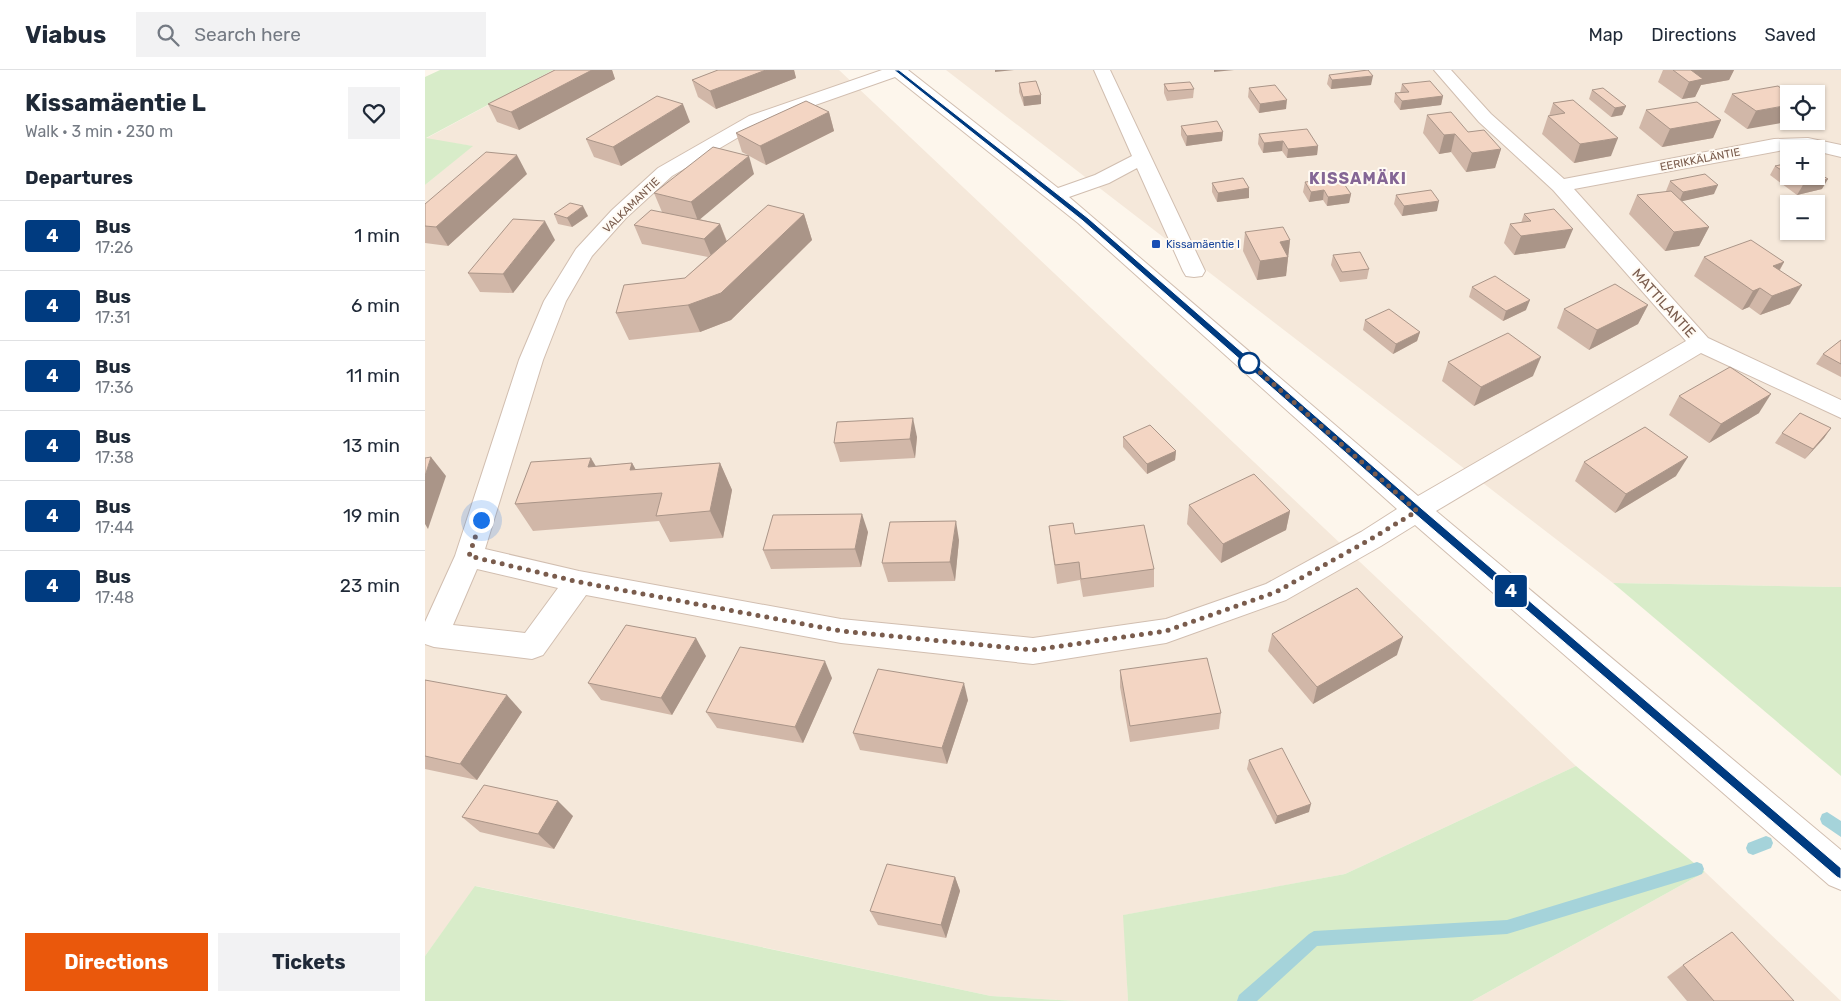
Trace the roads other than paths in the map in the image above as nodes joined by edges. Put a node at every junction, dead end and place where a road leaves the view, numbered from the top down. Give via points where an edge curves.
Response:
1 (897, 70) edge
2 (1102, 70) edge
3 (1442, 70) edge
4 (1841, 151) edge
5 (1143, 158) junction
6 (1560, 186) junction
7 (1055, 195) junction
8 (1194, 270) dead end
9 (1699, 343) junction
10 (1841, 410) edge
11 (1417, 511) junction
12 (469, 556) junction
13 (579, 582) junction
14 (1841, 872) edge

1 - 7 street
1 - 12 street, VALKAMANTIE via 755,120 665,172 583,253 555,301 531,360
2 - 5 street
3 - 6 street, MATTILANTIE via 1485,118
4 - 6 street, EERIKKÄLÄNTIE via 1808,144 1774,145
5 - 7 street via 1102,179
5 - 8 street
6 - 9 street, MATTILANTIE
7 - 11 street
9 - 10 street
9 - 11 street, MATTILANTIE
11 - 13 street via 1276,592 1166,631 1033,650 841,631
11 - 14 street
12 - 13 street
12 - 13 street, VALKAMANTIE via 434,635 532,646

